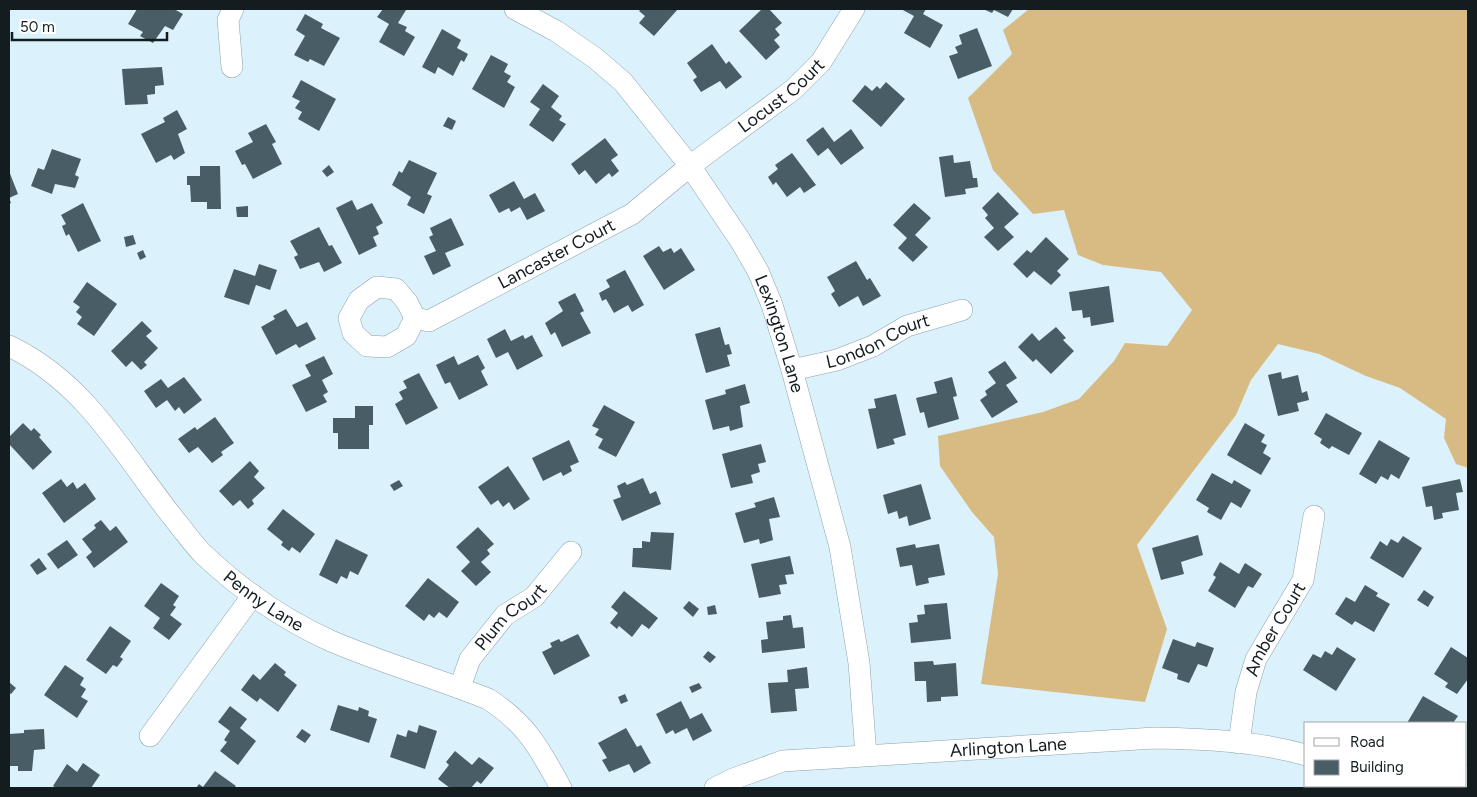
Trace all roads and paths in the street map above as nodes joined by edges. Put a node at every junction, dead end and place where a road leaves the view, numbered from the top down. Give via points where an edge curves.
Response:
1 (234, 9) edge
2 (515, 9) edge
3 (854, 9) edge
4 (232, 67) dead end
5 (690, 166) junction
6 (962, 310) dead end
7 (415, 318) dead end
8 (9, 346) edge
9 (792, 370) junction
10 (1314, 516) dead end
11 (571, 552) dead end
12 (253, 595) junction
13 (460, 687) junction
14 (150, 736) dead end
15 (1239, 743) junction
16 (866, 755) junction
17 (1304, 755) edge
18 (561, 788) edge
19 (715, 788) edge

1 - 4 street via 228,20
2 - 5 street, Lexington Lane via 564,37 624,82
3 - 5 street, Locust Court via 821,62 794,89
5 - 7 street, Lancaster Court via 632,214 429,321
5 - 9 street, Lexington Lane via 758,271
6 - 9 street, London Court via 906,326 873,346 837,360
8 - 12 street, Penny Lane via 32,357 89,405 161,503 202,552 238,586
9 - 16 street, Lexington Lane via 840,547 853,614
10 - 15 street, Amber Court via 1303,580 1256,659 1246,692
11 - 13 street, Plum Court via 534,597 505,615 470,659
12 - 13 street, Penny Lane via 332,641
12 - 14 street
13 - 18 street, Penny Lane via 510,713 529,734
15 - 16 street, Arlington Lane via 1202,738 1155,738
15 - 17 street, Arlington Lane
16 - 19 street, Arlington Lane via 783,761

